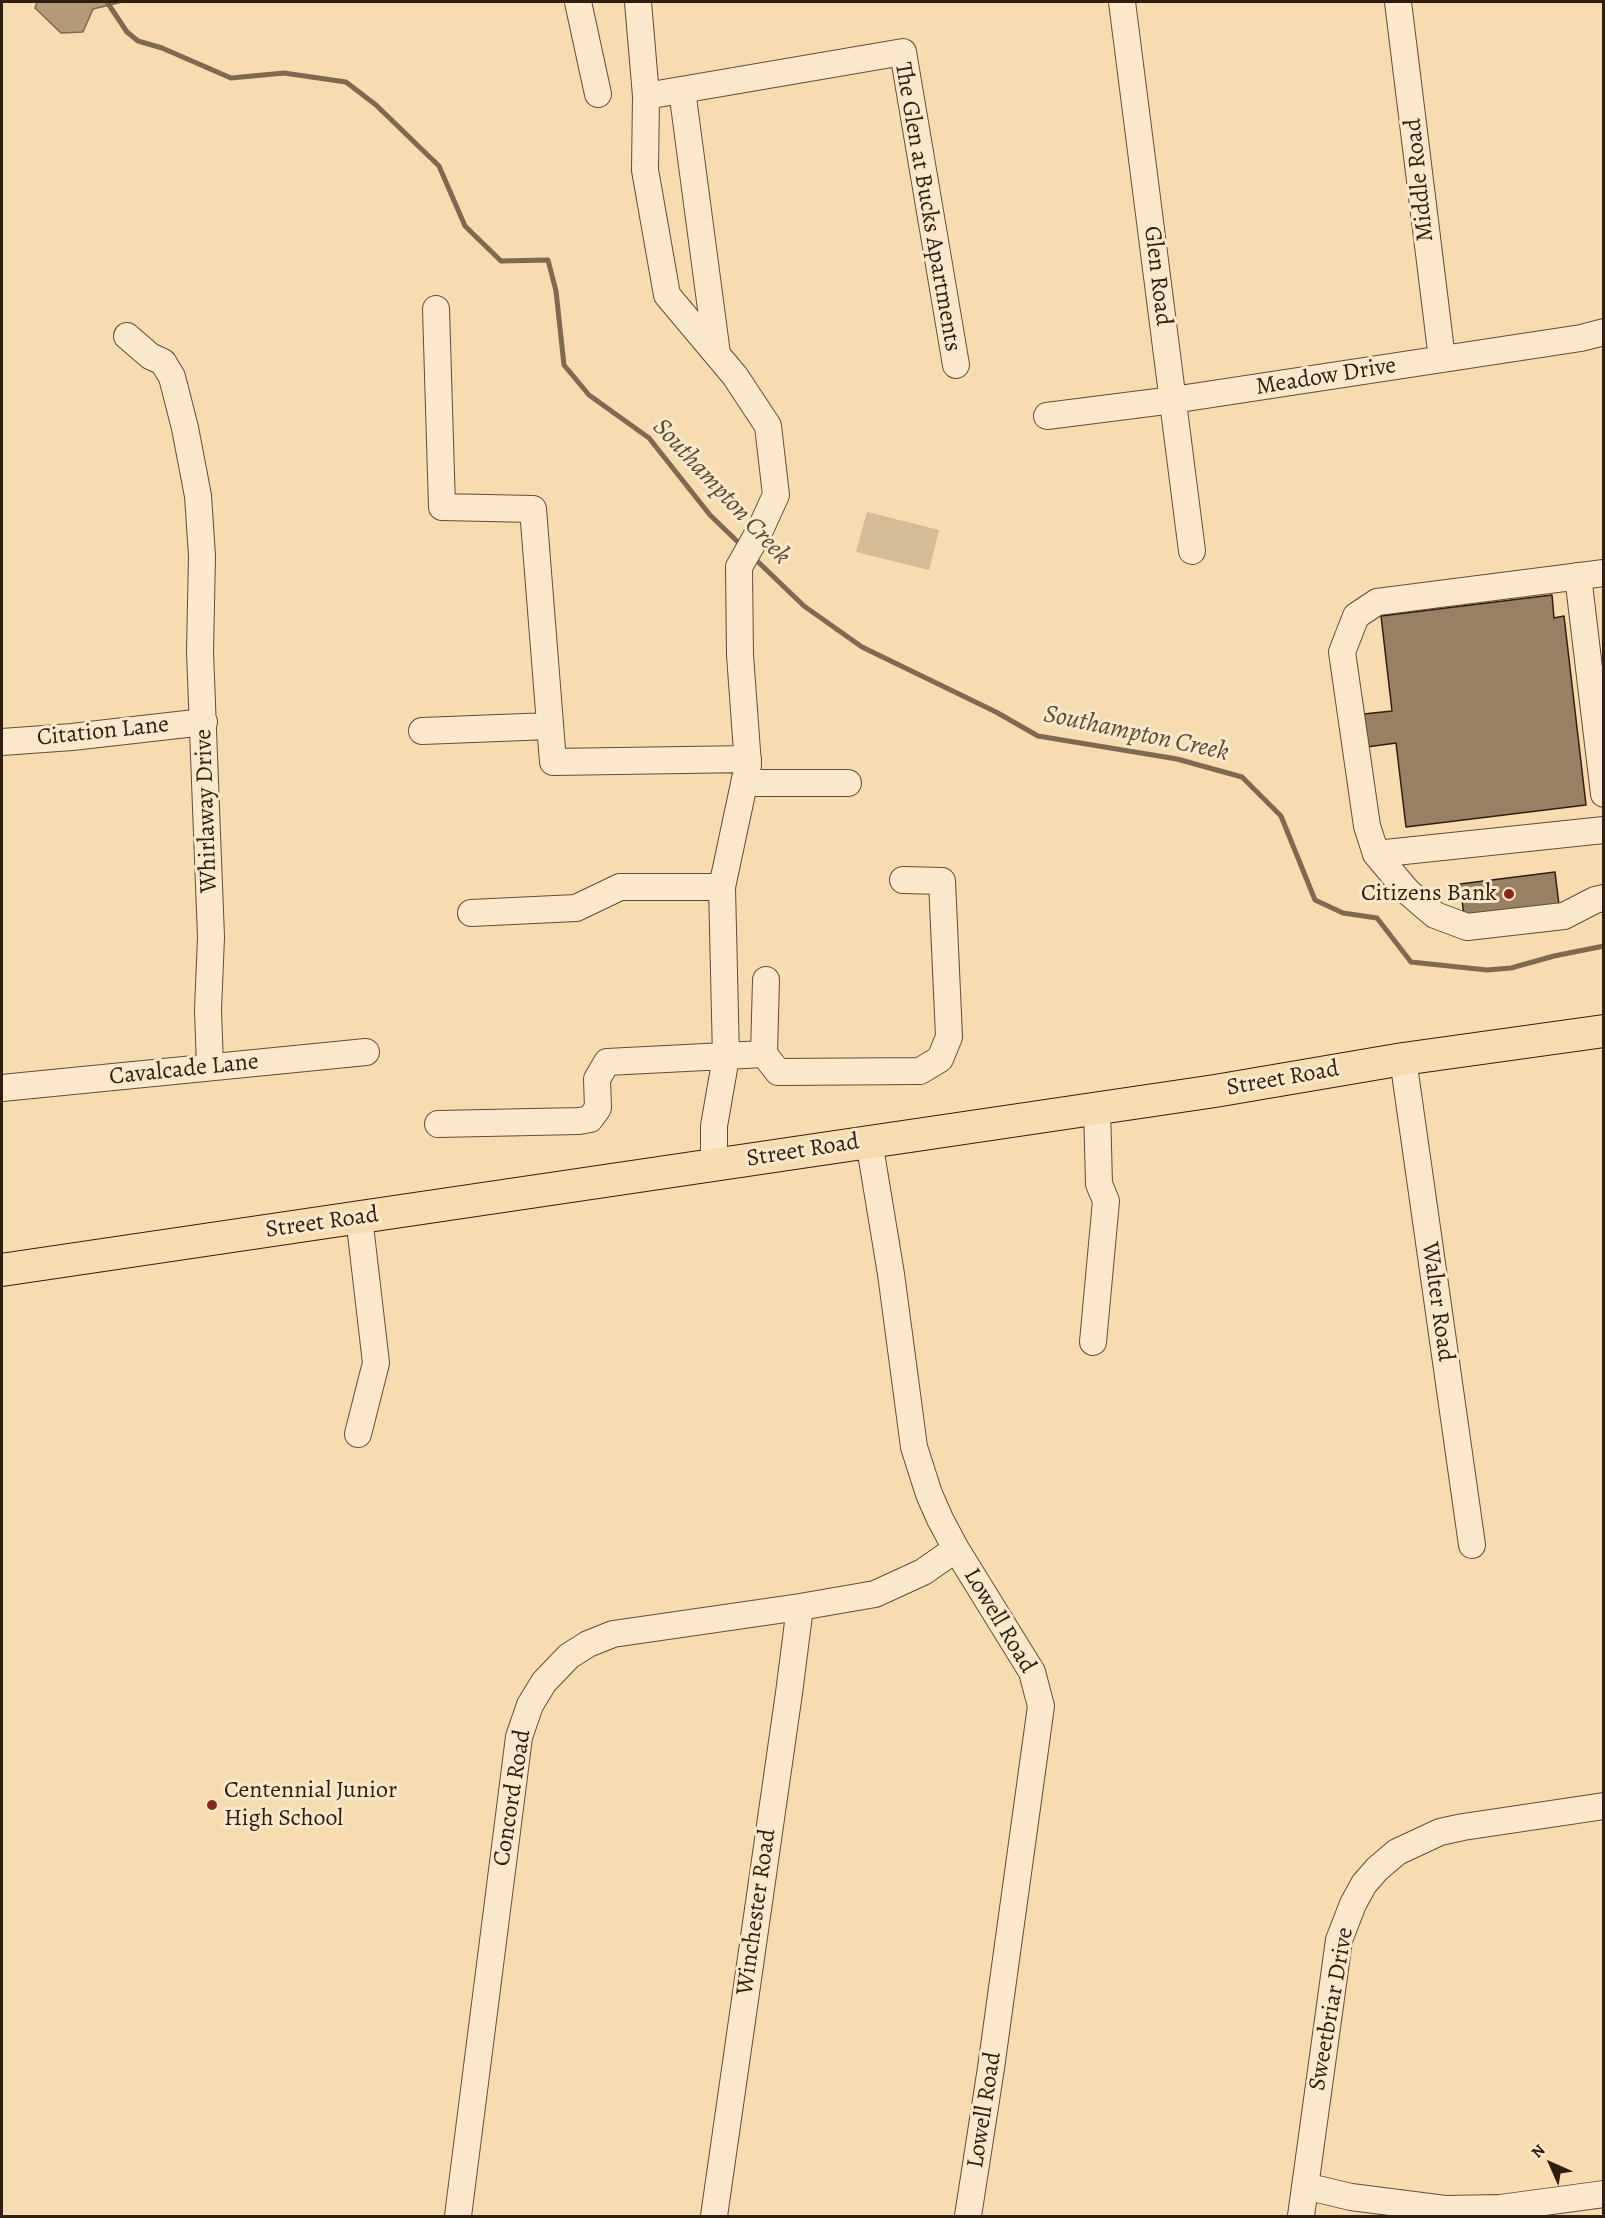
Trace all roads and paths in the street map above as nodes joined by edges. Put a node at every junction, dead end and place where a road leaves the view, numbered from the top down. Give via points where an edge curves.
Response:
1 (578, 2) edge
2 (638, 2) edge
3 (1122, 2) edge
4 (1398, 2) edge
5 (682, 90) junction
6 (598, 94) dead end
7 (646, 96) junction
8 (435, 309) dead end
9 (1604, 332) edge
10 (127, 336) dead end
11 (717, 355) junction
12 (1442, 359) junction
13 (956, 365) dead end
14 (1173, 400) junction
15 (1047, 416) dead end
16 (1192, 551) dead end
17 (1604, 573) edge
18 (1578, 576) junction
19 (204, 722) junction
20 (550, 726) junction
21 (422, 731) dead end
22 (2, 742) edge
23 (746, 771) junction
24 (848, 783) dead end
25 (1604, 794) edge
26 (1604, 830) edge
27 (1376, 854) junction
28 (903, 880) dead end
29 (722, 887) junction
30 (1604, 898) edge
31 (471, 913) dead end
32 (766, 980) dead end
33 (1604, 1031) edge
34 (366, 1052) dead end
35 (765, 1054) junction
36 (726, 1057) junction
37 (1402, 1059) junction
38 (210, 1067) junction
39 (2, 1088) edge
40 (1097, 1108) junction
41 (438, 1124) dead end
42 (868, 1141) junction
43 (714, 1165) junction
44 (359, 1217) junction
45 (2, 1270) edge
46 (1093, 1342) dead end
47 (358, 1434) dead end
48 (1472, 1545) dead end
49 (956, 1549) junction
50 (800, 1607) junction
51 (1604, 1806) edge
52 (1305, 2186) junction
53 (1604, 2194) edge
54 (458, 2217) edge
55 (714, 2217) edge
56 (968, 2217) edge
57 (1301, 2217) edge

1 - 6 street
2 - 7 street
3 - 14 street, Glen Road
4 - 12 street, Middle Road
5 - 7 street, The Glen at Bucks Apartments
5 - 11 street
5 - 13 street, The Glen at Bucks Apartments via 903,52
7 - 11 street via 645,170 668,295
8 - 20 street via 442,507 532,509
9 - 12 street, Meadow Drive
10 - 19 street, Whirlaway Drive via 150,356 164,362 172,377 185,428 198,496 202,556 200,652
11 - 23 street via 768,426 776,495 739,567
12 - 14 street, Meadow Drive
14 - 15 street, Meadow Drive
14 - 16 street, Glen Road
17 - 18 street
18 - 25 street
18 - 27 street via 1377,602 1356,616 1342,652 1367,826
19 - 22 street, Citation Lane
19 - 38 street, Whirlaway Drive via 211,937
20 - 21 street
20 - 23 street via 553,762
23 - 24 street
23 - 29 street
26 - 27 street
27 - 30 street via 1408,892 1435,915 1467,927 1564,916
28 - 35 street via 942,881 949,1037 940,1059 920,1071 778,1072
29 - 31 street via 620,887 576,908
29 - 36 street
32 - 35 street
33 - 37 main road, Street Road
34 - 38 street, Cavalcade Lane
35 - 36 street
36 - 41 street via 607,1062 597,1079 598,1108 590,1119
36 - 43 street via 714,1126
37 - 40 main road, Street Road
37 - 48 street, Walter Road
38 - 39 street, Cavalcade Lane
40 - 42 main road, Street Road
40 - 46 street via 1099,1184 1106,1201
42 - 43 main road, Street Road
42 - 49 street, Lowell Road via 914,1447 929,1494
43 - 44 main road, Street Road
44 - 45 main road, Street Road
44 - 47 street via 376,1363
49 - 50 street, Concord Road via 923,1572 874,1594
49 - 56 street, Lowell Road via 1032,1672 1041,1706
50 - 54 street, Concord Road via 613,1634 569,1656 544,1682 530,1705 519,1737
50 - 55 street, Winchester Road
51 - 52 street, Sweetbriar Drive via 1440,1832 1397,1852 1364,1884 1339,1940
52 - 53 street via 1351,2198 1446,2209 1500,2208
52 - 57 street, Sweetbriar Drive

